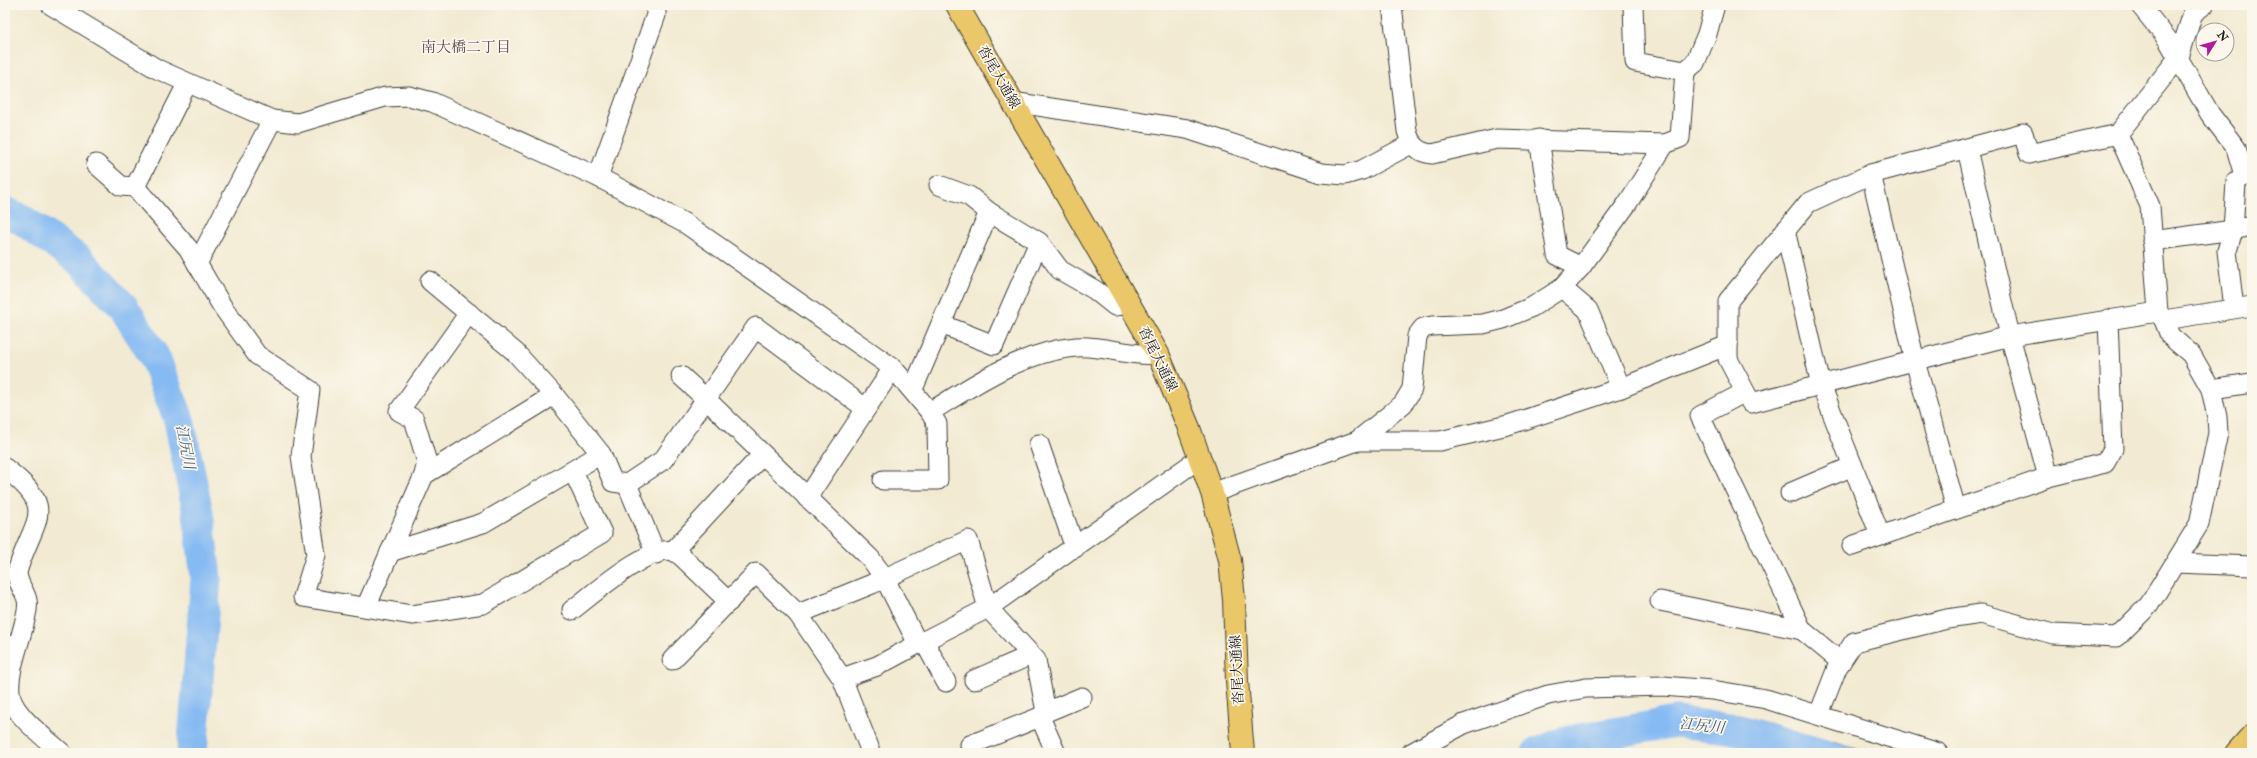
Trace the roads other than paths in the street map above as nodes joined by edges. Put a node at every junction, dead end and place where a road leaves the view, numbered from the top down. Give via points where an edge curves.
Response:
1 (51, 5) edge
2 (656, 5) edge
3 (957, 5) edge
4 (1392, 5) edge
5 (1633, 5) edge
6 (1715, 5) edge
7 (2140, 5) edge
8 (2204, 5) edge
9 (2179, 57) junction
10 (1685, 71) junction
11 (187, 84) junction
12 (1012, 102) junction
13 (272, 120) junction
14 (2118, 134) junction
15 (1539, 139) junction
16 (1411, 144) junction
17 (1665, 144) junction
18 (1967, 148) junction
19 (96, 164) dead end
20 (1871, 174) junction
21 (2248, 175) edge
22 (598, 177) junction
23 (939, 186) dead end
24 (135, 187) junction
25 (990, 212) junction
26 (2252, 226) edge
27 (1785, 230) junction
28 (2233, 230) junction
29 (2152, 241) junction
30 (1038, 242) junction
31 (197, 264) junction
32 (1581, 267) junction
33 (430, 281) dead end
34 (1562, 288) junction
35 (1130, 304) junction
36 (2243, 307) edge
37 (469, 313) junction
38 (2161, 316) junction
39 (2108, 319) junction
40 (941, 324) junction
41 (2010, 336) junction
42 (1728, 345) junction
43 (1158, 354) junction
44 (1915, 361) junction
45 (893, 368) junction
46 (681, 376) dead end
47 (2252, 383) edge
48 (1821, 385) junction
49 (1621, 388) junction
50 (913, 389) junction
51 (2211, 389) junction
52 (1745, 392) junction
53 (554, 395) junction
54 (706, 399) junction
55 (865, 408) junction
56 (930, 412) junction
57 (1357, 441) junction
58 (1039, 444) dead end
59 (601, 454) junction
60 (762, 455) junction
61 (1200, 458) junction
62 (1853, 466) junction
63 (5, 468) edge
64 (573, 471) junction
65 (424, 475) junction
66 (2048, 477) junction
67 (883, 480) dead end
68 (627, 484) junction
69 (1212, 493) junction
70 (1790, 494) dead end
71 (807, 498) junction
72 (1956, 509) junction
73 (1880, 535) junction
74 (1852, 546) dead end
75 (1075, 548) junction
76 (390, 552) junction
77 (665, 553) junction
78 (2176, 563) junction
79 (2252, 566) edge
80 (884, 577) junction
81 (1660, 601) dead end
82 (729, 602) junction
83 (366, 607) junction
84 (988, 608) junction
85 (572, 610) dead end
86 (798, 614) junction
87 (1802, 630) junction
88 (921, 643) junction
89 (1031, 655) junction
90 (672, 660) dead end
91 (1841, 662) junction
92 (842, 678) junction
93 (974, 680) dead end
94 (946, 682) dead end
95 (1082, 697) dead end
96 (1819, 714) junction
97 (1043, 715) junction
98 (2252, 735) edge
99 (62, 753) edge
100 (869, 753) edge
101 (973, 753) edge
102 (1056, 753) edge
103 (1243, 753) edge
104 (1411, 753) edge
105 (1939, 753) edge
106 (2236, 753) edge

1 - 11 street via 157,69
2 - 22 street via 656,15
3 - 12 main road, 沓尾大通線
4 - 16 street via 1407,131
5 - 10 street via 1636,62
6 - 10 street via 1695,63
7 - 9 street
8 - 9 street via 2193,13
9 - 14 street
9 - 21 street via 2210,114 2236,148
10 - 17 street via 1680,138
11 - 13 street
11 - 24 street
12 - 16 street via 1187,129 1321,173 1345,175 1362,170
12 - 35 main road, 沓尾大通線
13 - 22 street via 298,123 385,97 408,96 432,102
13 - 31 street
14 - 18 street via 2029,154 2023,133
14 - 29 street via 2150,206
15 - 16 street via 1497,139 1432,154 1422,153
15 - 17 street
15 - 32 street via 1557,255
17 - 32 street via 1627,204
18 - 20 street
18 - 41 street
19 - 24 street via 121,186
20 - 27 street via 1808,202
20 - 44 street
21 - 28 street via 2236,182
22 - 45 street via 686,224
23 - 25 street via 969,196
24 - 31 street via 188,248
25 - 30 street
25 - 40 street
26 - 28 street
27 - 42 street via 1728,301
27 - 48 street
28 - 29 street
28 - 36 street via 2227,251
29 - 38 street
30 - 35 street via 1060,270 1095,290 1115,306
30 - 40 street via 994,345
31 - 83 street via 222,306 257,355 310,390 301,456 316,555 303,597
32 - 34 street
33 - 37 street
34 - 49 street via 1588,310
34 - 57 street via 1503,319 1483,324 1423,328 1417,336 1412,389 1404,404
35 - 43 main road, 沓尾大通線
36 - 38 street
37 - 53 street via 516,352
37 - 65 street via 399,411 414,419 427,462
38 - 39 street
38 - 51 street via 2170,336 2191,354
39 - 41 street
39 - 66 street via 2113,448 2105,463
40 - 50 street
41 - 44 street
41 - 66 street
42 - 49 street
42 - 52 street via 1728,359
43 - 56 street via 1141,356 1077,347 1042,354 1024,359 973,385
43 - 61 main road, 沓尾大通線
44 - 48 street
44 - 72 street
45 - 50 street
45 - 55 street
46 - 54 street
47 - 51 street
48 - 52 street via 1751,403
48 - 62 street
49 - 57 street via 1508,425 1440,441
50 - 56 street
51 - 78 street via 2217,417 2216,452 2199,524
52 - 87 street via 1700,416
53 - 59 street
53 - 65 street
54 - 55 street via 756,327
54 - 60 street
54 - 68 street via 662,460
55 - 71 street
56 - 67 street via 937,424 938,480
57 - 69 street
58 - 75 street
59 - 64 street
59 - 68 street via 613,482
60 - 71 street
60 - 77 street
61 - 69 main road, 沓尾大通線
61 - 75 street
62 - 70 street
62 - 73 street
63 - 99 street via 24,482 34,495 38,510 38,521 17,570 18,580 27,601 10,685 11,699 18,711
64 - 76 street via 483,523
64 - 83 street via 602,533 483,604 412,616
65 - 76 street
66 - 72 street
68 - 77 street
69 - 103 main road, 沓尾大通線 via 1230,560
71 - 80 street via 870,558
72 - 73 street
73 - 74 street
75 - 84 street
76 - 83 street
77 - 82 street via 681,556
77 - 85 street via 627,567 597,593
78 - 79 street
78 - 91 street via 2149,605 2117,637 2053,634 1981,614 1946,619 1854,642
80 - 84 street via 968,540
80 - 86 street
80 - 88 street
81 - 87 street
82 - 86 street via 756,572
82 - 90 street
84 - 88 street
84 - 89 street
86 - 92 street
87 - 91 street
88 - 92 street via 877,666
88 - 94 street
89 - 93 street
89 - 97 street via 1036,660
91 - 96 street
92 - 100 street via 869,747
95 - 97 street
96 - 104 street via 1766,699 1712,690 1663,686 1586,688 1548,695 1464,724
96 - 105 street
97 - 101 street via 970,745
97 - 102 street
98 - 106 main road

